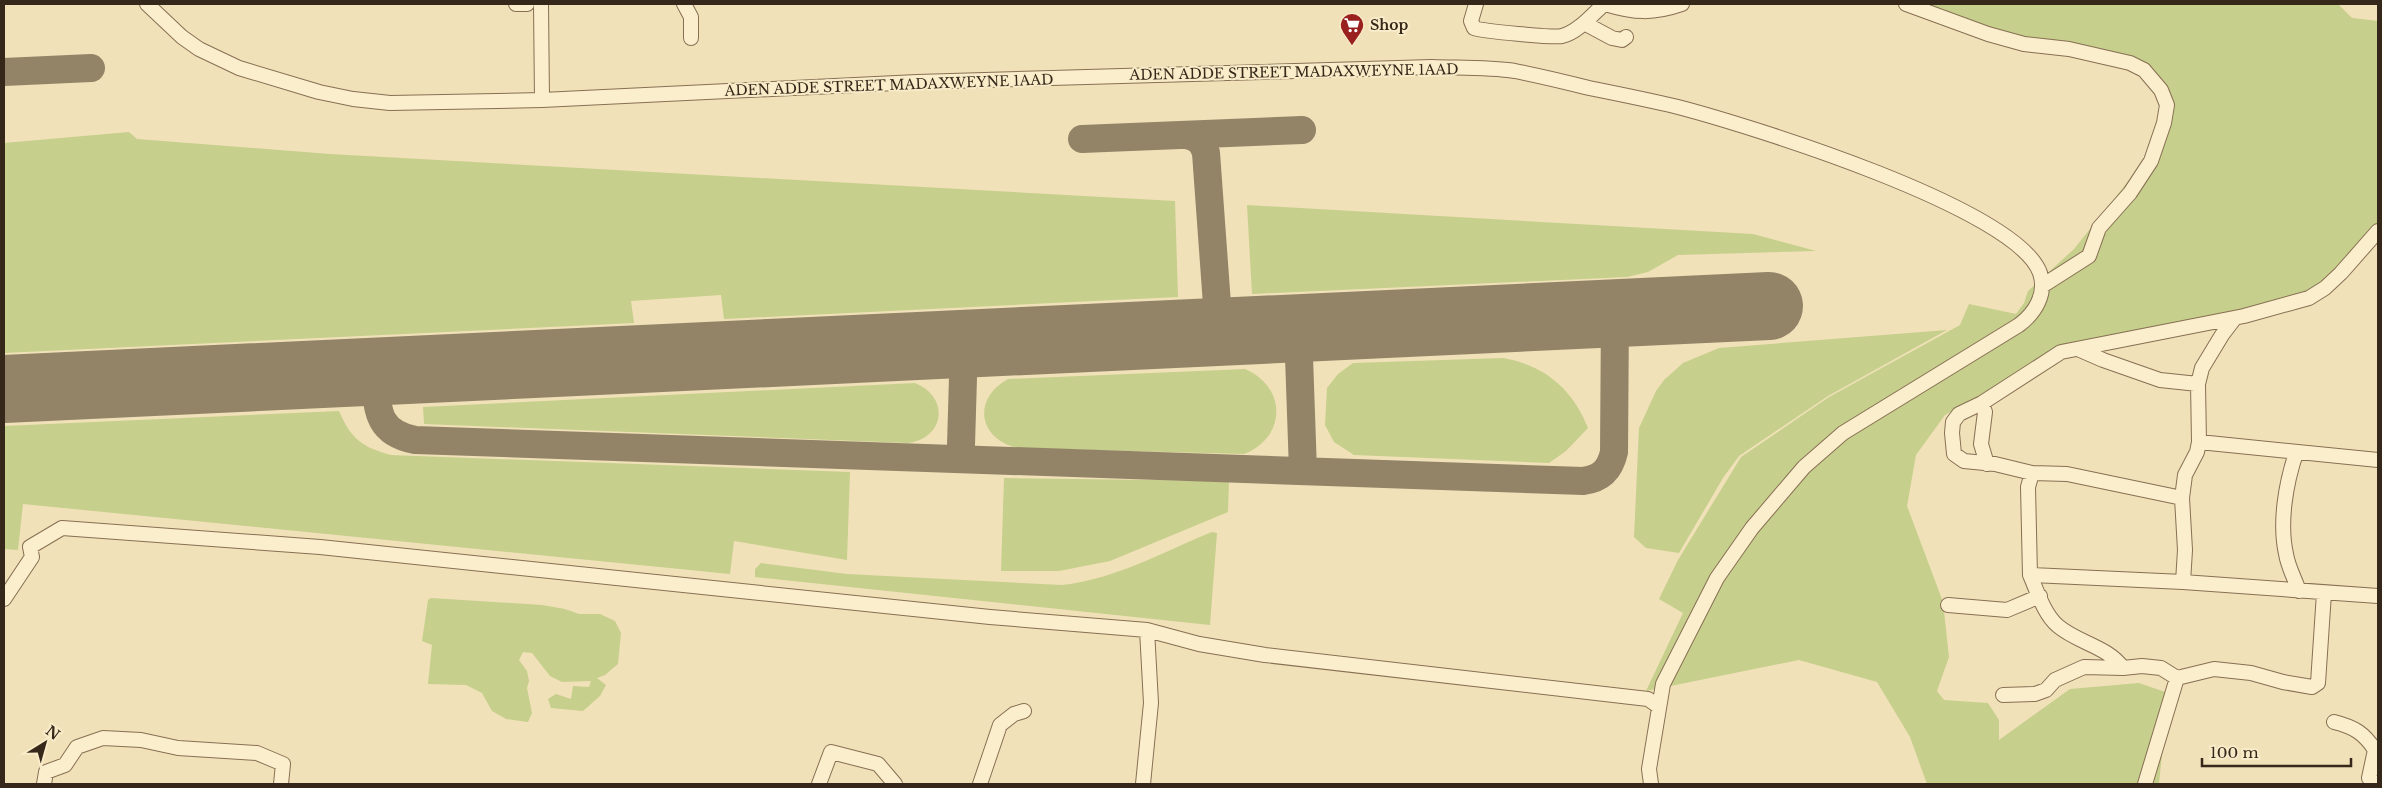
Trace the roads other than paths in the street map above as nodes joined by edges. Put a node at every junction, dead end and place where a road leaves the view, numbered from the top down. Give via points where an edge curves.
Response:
1 (146, 4) edge
2 (516, 4) edge
3 (527, 4) edge
4 (541, 4) edge
5 (684, 4) edge
6 (1476, 4) edge
7 (1605, 4) edge
8 (1682, 4) edge
9 (1906, 4) edge
10 (1584, 23) junction
11 (1626, 37) dead end
12 (691, 38) dead end
13 (542, 100) junction
14 (2378, 232) edge
15 (2042, 286) junction
16 (2235, 318) junction
17 (2080, 350) junction
18 (2198, 384) junction
19 (1982, 403) junction
20 (2199, 442) junction
21 (2296, 453) junction
22 (2378, 460) edge
23 (1987, 464) junction
24 (2032, 473) junction
25 (2182, 498) junction
26 (2030, 575) junction
27 (2183, 582) junction
28 (2299, 591) junction
29 (2324, 593) junction
30 (2040, 596) junction
31 (2378, 596) edge
32 (4, 599) edge
33 (1948, 605) dead end
34 (1147, 630) junction
35 (2123, 668) junction
36 (2177, 678) junction
37 (2003, 695) dead end
38 (1658, 706) junction
39 (1024, 711) dead end
40 (2334, 722) dead end
41 (44, 784) edge
42 (281, 784) edge
43 (819, 784) edge
44 (895, 784) edge
45 (980, 784) edge
46 (1143, 784) edge
47 (1651, 784) edge
48 (2145, 784) edge
49 (2375, 784) edge

1 - 13 street, ADEN ADDE STREET MADAXWEYNE 1AAD via 182,37 216,58 319,92 390,104
2 - 3 street
4 - 13 street
5 - 12 street via 691,17
6 - 10 street via 1471,21 1474,28 1483,31 1561,36
7 - 8 street via 1643,12 1661,11
7 - 10 street
9 - 15 street via 2024,44 2069,49 2130,63 2144,70 2162,90 2167,104 2151,161 2130,193 2099,228 2089,256
10 - 11 street via 1612,38 1622,40
13 - 15 street, ADEN ADDE STREET MADAXWEYNE 1AAD via 937,82 1393,68 1514,71 1678,107 1839,158 1928,195 2001,232 2018,244 2034,263
14 - 16 street via 2341,273 2317,293 2287,305
15 - 38 street via 2036,308 2019,325 1863,419 1804,467 1752,528 1717,578 1663,684
16 - 17 street
16 - 18 street via 2202,368
17 - 18 street via 2160,380
17 - 19 street via 2061,352
18 - 20 street
19 - 23 street via 1985,412 1981,444
19 - 23 street via 1960,414 1953,422 1952,433 1954,454 1959,459
20 - 21 street
20 - 25 street via 2185,475
21 - 22 street
21 - 28 street via 2289,474 2284,524 2286,554
23 - 24 street
24 - 25 street via 2067,474
24 - 26 street via 2028,486
25 - 27 street
26 - 27 street
26 - 30 street
27 - 28 street
28 - 29 street
29 - 31 street
29 - 36 street via 2318,684 2312,687 2252,673 2214,669
30 - 33 street via 2007,610
30 - 35 street via 2056,625 2109,652
32 - 34 street via 32,557 30,547 62,528 320,547 990,617
34 - 38 street via 1199,644 1265,655 1648,699
34 - 46 street via 1152,702
35 - 36 street via 2161,668
35 - 37 street via 2084,667 2055,680 2046,690 2035,694
36 - 48 street
38 - 47 street
39 - 45 street via 1000,725
40 - 49 street via 2353,727 2369,740 2375,750 2370,778
41 - 42 street via 46,772 65,765 77,747 104,738 141,740 178,748 257,753 283,764
43 - 44 street via 831,752 878,764

